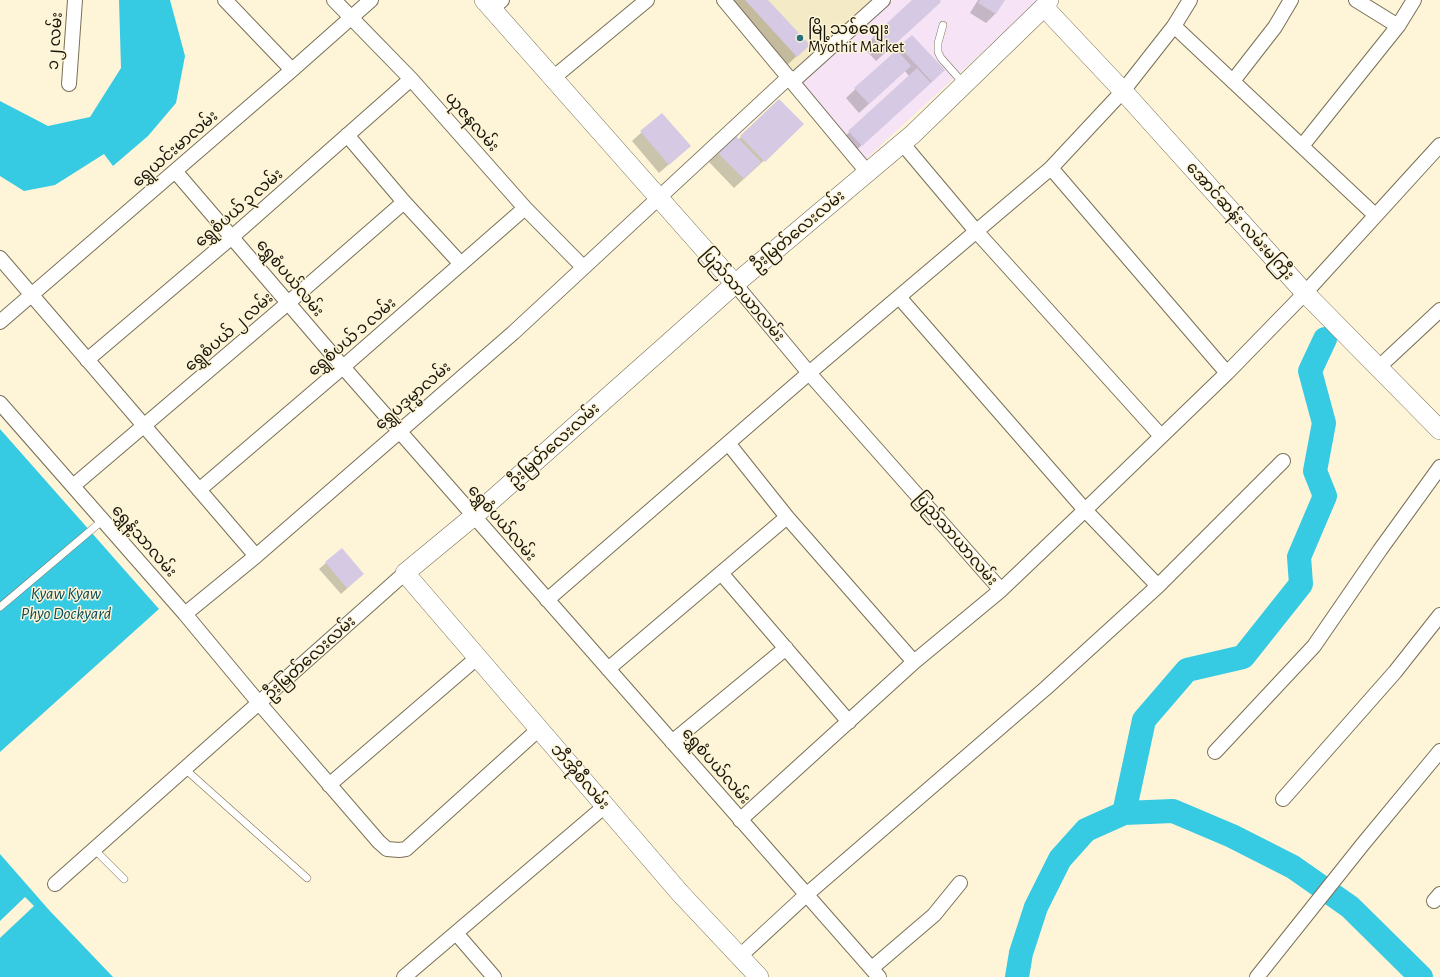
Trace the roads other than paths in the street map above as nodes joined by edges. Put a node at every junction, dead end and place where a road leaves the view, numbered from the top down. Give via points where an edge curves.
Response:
1 (75, 0) edge
2 (225, 0) edge
3 (334, 0) edge
4 (371, 0) edge
5 (646, 0) edge
6 (724, 0) edge
7 (884, 0) edge
8 (1190, 0) edge
9 (1291, 0) edge
10 (1356, 0) edge
11 (1414, 0) edge
12 (493, 3) edge
13 (1046, 3) edge
14 (350, 18) junction
15 (943, 25) dead end
16 (1174, 26) junction
17 (1398, 26) junction
18 (292, 70) junction
19 (553, 78) junction
20 (411, 79) junction
21 (790, 80) junction
22 (1233, 81) junction
23 (69, 84) dead end
24 (964, 85) junction
25 (1124, 92) junction
26 (347, 135) junction
27 (902, 144) junction
28 (1440, 144) edge
29 (1302, 146) junction
30 (1051, 168) junction
31 (175, 171) junction
32 (868, 173) junction
33 (659, 198) junction
34 (404, 202) junction
35 (525, 208) junction
36 (1376, 215) junction
37 (976, 231) junction
38 (232, 236) junction
39 (0, 258) edge
40 (461, 264) junction
41 (584, 267) junction
42 (735, 284) junction
43 (1305, 293) junction
44 (31, 295) junction
45 (899, 296) junction
46 (288, 303) junction
47 (1440, 310) edge
48 (0, 322) edge
49 (87, 360) junction
50 (343, 367) junction
51 (1378, 367) junction
52 (1227, 372) junction
53 (809, 373) junction
54 (0, 403) edge
55 (145, 426) junction
56 (400, 430) junction
57 (1440, 430) edge
58 (1161, 436) junction
59 (728, 443) junction
60 (1283, 460) dead end
61 (1440, 467) edge
62 (73, 486) junction
63 (199, 490) junction
64 (1085, 510) junction
65 (474, 516) junction
66 (787, 517) junction
67 (103, 520) junction
68 (256, 556) junction
69 (405, 573) junction
70 (721, 573) junction
71 (1158, 586) junction
72 (1000, 590) junction
73 (547, 600) junction
74 (0, 607) edge
75 (185, 614) junction
76 (1440, 615) edge
77 (786, 648) junction
78 (478, 657) junction
79 (914, 662) junction
80 (608, 669) junction
81 (259, 703) junction
82 (849, 722) junction
83 (539, 729) junction
84 (672, 742) junction
85 (1440, 751) edge
86 (1215, 752) dead end
87 (185, 769) junction
88 (329, 785) junction
89 (1283, 799) dead end
90 (605, 806) junction
91 (740, 820) junction
92 (95, 850) junction
93 (307, 878) dead end
94 (124, 879) dead end
95 (960, 883) dead end
96 (55, 884) dead end
97 (806, 895) junction
98 (456, 933) junction
99 (740, 956) junction
100 (875, 973) edge
101 (404, 977) edge
102 (494, 977) edge
103 (759, 977) edge
104 (1257, 977) edge

1 - 23 street, ၁၂ လမ်း
2 - 18 street
3 - 14 street, ယုဇနလမ်း
4 - 14 street, ရွှေယင်းမာလမ်း
5 - 19 street
6 - 21 street
7 - 21 street, ရွှေပဒုမ္မာလမ်း
8 - 16 street
9 - 22 street via 1275,28
10 - 17 street
11 - 17 street
12 - 19 main road, ပြည်သာယာလမ်း
13 - 24 main road, ဦးမြတ်လေးလမ်း
13 - 25 main road, အောင်ဆန်း လမ်းမကြီး
14 - 18 street, ရွှေယင်းမာလမ်း
14 - 20 street, ယုဇနလမ်း
15 - 24 lane via 938,52
16 - 22 street
16 - 25 street
17 - 29 street
18 - 31 street, ရွှေယင်းမာလမ်း
19 - 33 main road, ပြည်သာယာလမ်း
20 - 26 street, ရွှေစံပယ် ၃ လမ်း
20 - 35 street, ယုဇနလမ်း
21 - 32 street
21 - 33 street, ရွှေပဒုမ္မာလမ်း
22 - 29 street
24 - 27 main road, ဦးမြတ်လေးလမ်း
25 - 30 street
25 - 43 main road, အောင်ဆန်း လမ်းမကြီး
26 - 34 street
26 - 38 street, ရွှေစံပယ် ၃ လမ်း
27 - 32 main road, ဦးမြတ်လေးလမ်း
27 - 37 street
28 - 36 street
29 - 36 street
30 - 37 street
30 - 52 street
31 - 38 street, ရွှေစံပယ်လမ်း
31 - 44 street, ရွှေယင်းမာလမ်း
32 - 42 main road, ဦးမြတ်လေးလမ်း
33 - 41 street, ရွှေပဒုမ္မာလမ်း
33 - 42 main road, ပြည်သာယာလမ်း
34 - 40 street
34 - 46 street, ရွှေစံပယ် ၂ လမ်း
35 - 40 street, ရွှေစံပယ် ၁ လမ်း
35 - 41 street, ယုဇနလမ်း
36 - 43 street
37 - 45 street
37 - 58 street
38 - 46 street, ရွှေစံပယ်လမ်း
38 - 49 street, ရွှေစံပယ် ၃ လမ်း
39 - 44 street
40 - 50 street, ရွှေစံပယ် ၁ လမ်း
41 - 56 street, ရွှေပဒုမ္မာလမ်း via 513,333
42 - 53 street, ပြည်သာယာလမ်း
42 - 65 main road, ဦးမြတ်လေးလမ်း
43 - 51 main road, အောင်ဆန်း လမ်းမကြီး
43 - 52 street
44 - 48 street, ရွှေယင်းမာလမ်း
44 - 49 street
45 - 53 street
45 - 64 street
46 - 50 street, ရွှေစံပယ်လမ်း
46 - 55 street, ရွှေစံပယ် ၂ လမ်း
47 - 51 street
49 - 55 street
50 - 56 street, ရွှေစံပယ်လမ်း
50 - 63 street, ရွှေစံပယ် ၁ လမ်း
51 - 57 main road, အောင်ဆန်း လမ်းမကြီး
52 - 58 street
53 - 59 street
53 - 72 street, ပြည်သာယာလမ်း
54 - 62 street, ရွှေနံ့သာလမ်း
55 - 62 street, ရွှေစံပယ် ၂ လမ်း
55 - 63 street
56 - 65 street, ရွှေစံပယ်လမ်း
56 - 68 street, ရွှေပဒုမ္မာလမ်း
58 - 64 street
59 - 66 street
59 - 73 street
60 - 71 street
61 - 86 street via 1314,646
62 - 67 street, ရွှေနံ့သာလမ်း
63 - 68 street
64 - 71 street
64 - 72 street
65 - 69 main road, ဦးမြတ်လေးလမ်း
65 - 73 street, ရွှေစံပယ်လမ်း
66 - 70 street
66 - 79 street
67 - 74 lane
67 - 75 street, ရွှေနံ့သာလမ်း
68 - 75 street, ရွှေပဒုမ္မာလမ်း
69 - 78 main road, ဘီအိုစီလမ်း
69 - 81 street, ဦးမြတ်လေးလမ်း
70 - 77 street
70 - 80 street
71 - 97 street via 1040,693
72 - 79 street
73 - 80 street, ရွှေစံပယ်လမ်း
75 - 81 street, ရွှေနံ့သာလမ်း
76 - 89 street via 1395,672
77 - 82 street
77 - 84 street
78 - 83 main road, ဘီအိုစီလမ်း
78 - 88 street
79 - 82 street
80 - 84 street, ရွှေစံပယ်လမ်း
81 - 87 street, ဦးမြတ်လေးလမ်း
81 - 88 street, ရွှေနံ့သာလမ်း
82 - 91 street
83 - 88 street, ရွှေနံ့သာလမ်း via 406,849 387,849
83 - 90 main road, ဘီအိုစီလမ်း
84 - 91 street, ရွှေစံပယ်လမ်း
85 - 104 street
87 - 92 street, ဦးမြတ်လေးလမ်း
87 - 93 lane
90 - 98 street
90 - 99 main road, ဘီအိုစီလမ်း via 680,893
91 - 97 street, ရွှေစံပယ်လမ်း
92 - 94 lane
92 - 96 street, ဦးမြတ်လေးလမ်း
95 - 100 street via 934,915
97 - 99 street
97 - 100 street, ရွှေစံပယ်လမ်း
98 - 101 street
98 - 102 street
99 - 103 main road, ဘီအိုစီလမ်း

